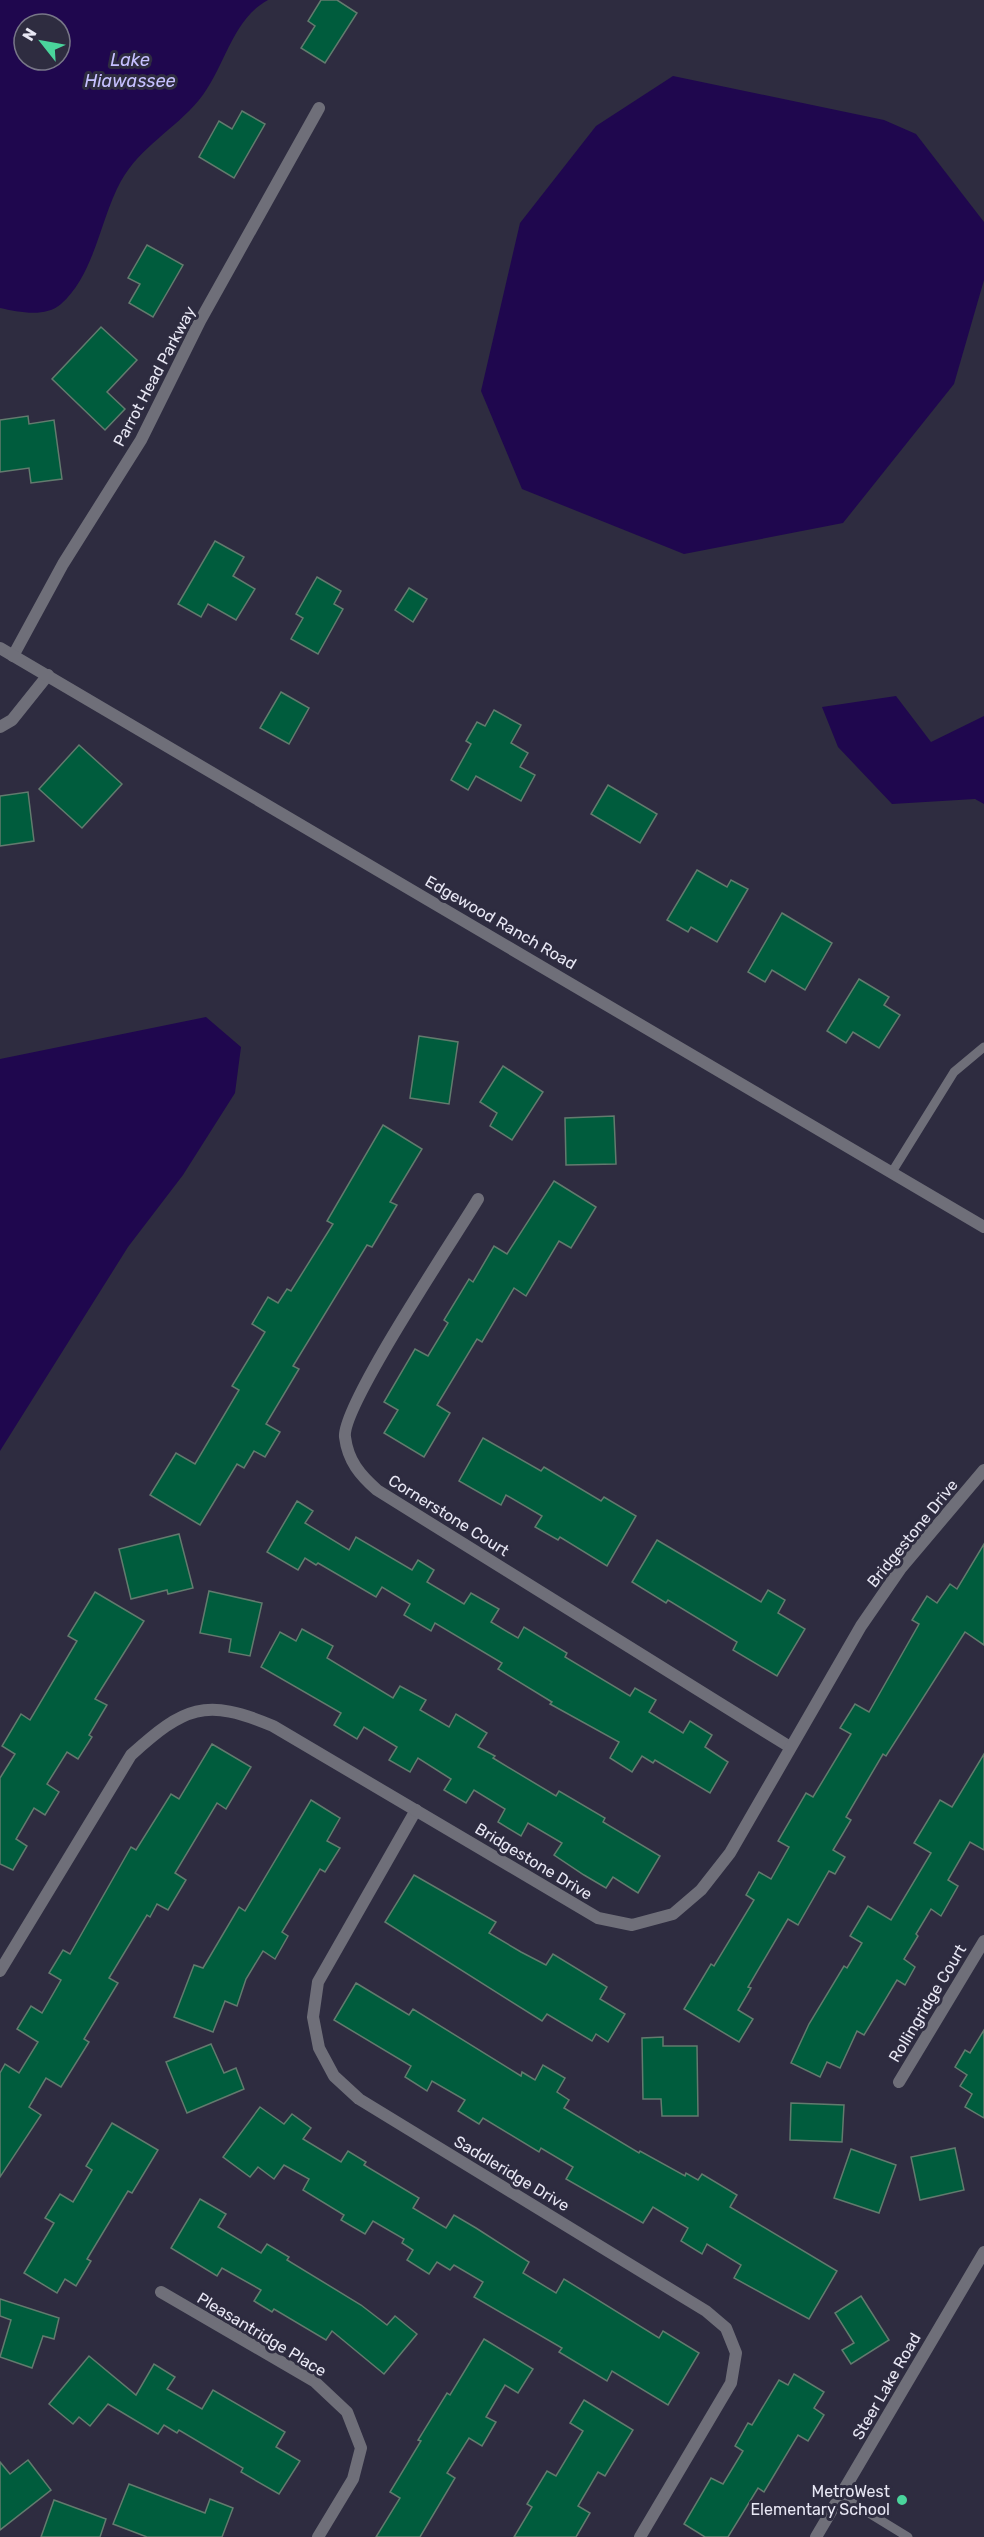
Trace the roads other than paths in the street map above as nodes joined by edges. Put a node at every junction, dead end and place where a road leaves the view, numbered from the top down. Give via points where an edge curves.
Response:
1 (319, 108) dead end
2 (0, 648) edge
3 (13, 656) junction
4 (48, 675) junction
5 (0, 727) edge
6 (984, 1047) edge
7 (892, 1172) junction
8 (478, 1199) dead end
9 (984, 1227) edge
10 (984, 1470) edge
11 (790, 1747) junction
12 (416, 1810) junction
13 (984, 1941) edge
14 (0, 1971) edge
15 (899, 2082) dead end
16 (984, 2252) edge
17 (161, 2292) dead end
18 (841, 2496) junction
19 (318, 2537) edge
20 (640, 2537) edge
21 (816, 2537) edge
22 (908, 2537) edge

1 - 3 street, Parrot Head Parkway via 200,321 141,440 63,564
2 - 3 street, Edgewood Ranch Road
3 - 4 street, Edgewood Ranch Road
4 - 5 street via 12,720
4 - 7 street, Edgewood Ranch Road
6 - 7 lane via 954,1072
7 - 9 street, Edgewood Ranch Road
8 - 11 street, Cornerstone Court via 357,1396 344,1435 354,1469 377,1490
10 - 11 street, Bridgestone Drive via 901,1568 861,1626
11 - 12 street, Bridgestone Drive via 730,1853 701,1890 673,1914 632,1925 598,1918
12 - 14 street, Bridgestone Drive via 273,1726 241,1712 202,1708 160,1729 131,1755
12 - 20 street, Saddleridge Drive via 318,1982 313,2017 319,2048 334,2076 358,2099 706,2311 726,2328 736,2353 731,2384
13 - 15 street, Rollingridge Court
16 - 18 street, Steer Lake Road
17 - 19 street, Pleasantridge Place via 314,2381 347,2412 361,2448 353,2479
18 - 21 street, Steer Lake Road
18 - 22 lane

